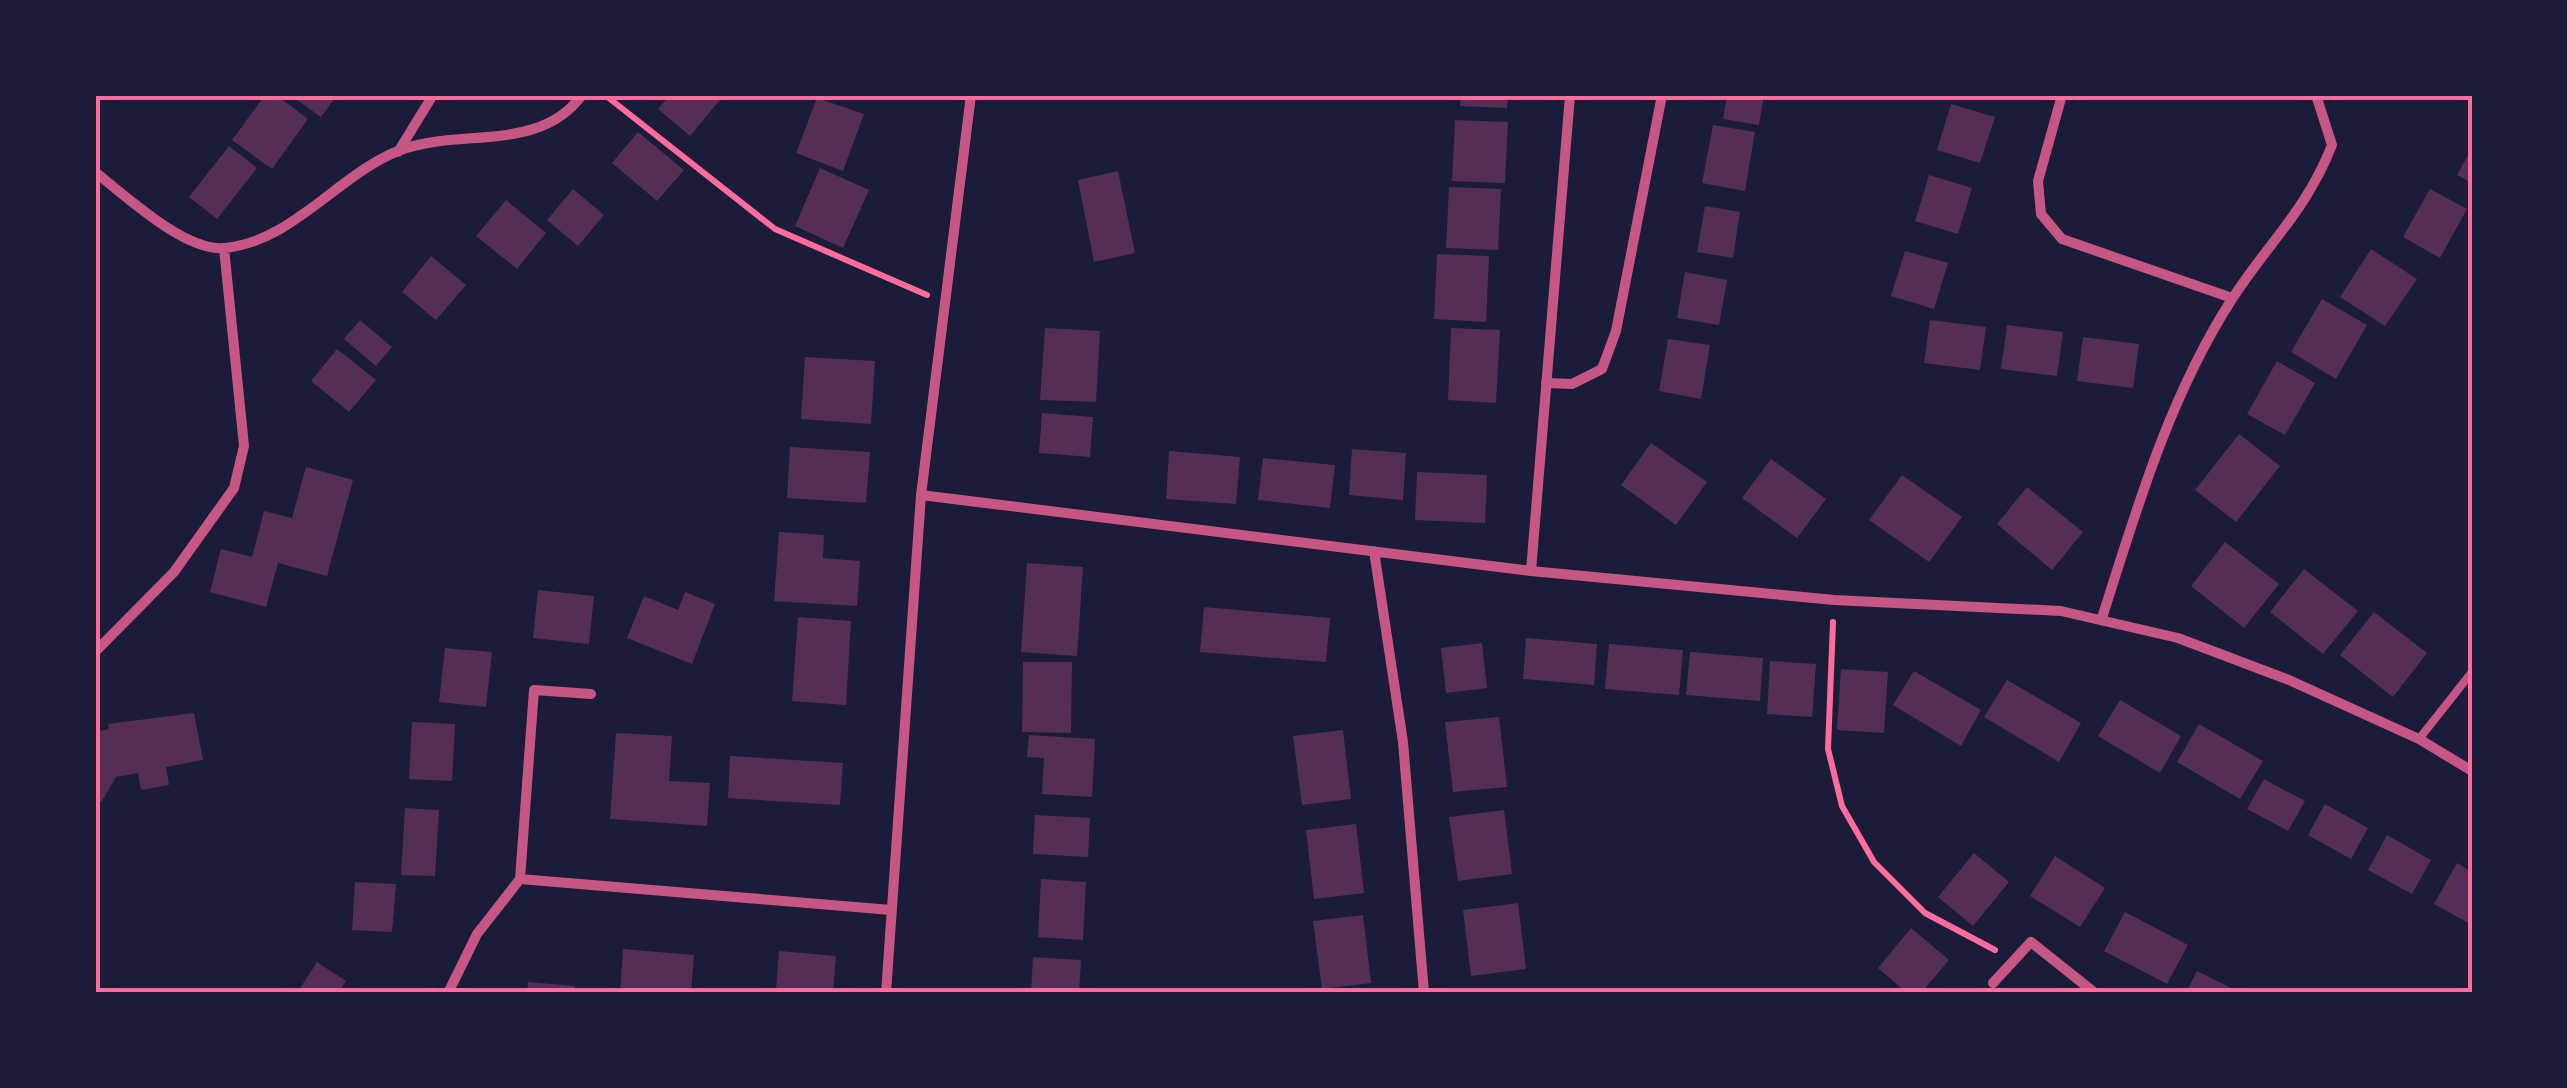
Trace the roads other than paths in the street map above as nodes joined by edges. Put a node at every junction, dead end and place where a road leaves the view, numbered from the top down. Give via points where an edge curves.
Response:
1 (434, 95) edge
2 (582, 95) edge
3 (971, 95) edge
4 (1570, 95) edge
5 (1662, 95) edge
6 (2062, 95) edge
7 (2316, 95) edge
8 (398, 152) junction
9 (95, 172) edge
10 (224, 248) junction
11 (2232, 298) junction
12 (1546, 383) junction
13 (922, 495) junction
14 (1374, 551) junction
15 (1531, 571) junction
16 (2102, 618) junction
17 (95, 652) edge
18 (2472, 672) edge
19 (590, 694) dead end
20 (2419, 739) junction
21 (2472, 771) edge
22 (520, 878) junction
23 (891, 910) junction
24 (1993, 982) dead end
25 (448, 993) edge
26 (886, 993) edge
27 (1424, 993) edge
28 (2095, 993) edge

1 - 8 street
2 - 8 street via 559,120 514,136
3 - 13 street
4 - 12 street
5 - 12 street via 1616,332 1602,369 1572,384
6 - 11 street via 2038,181 2041,214 2062,239
7 - 11 street via 2332,145 2314,192
8 - 10 street via 264,236
9 - 10 street via 160,223 200,244
10 - 17 street via 244,446 234,488 174,572
11 - 16 street via 2176,400
12 - 15 street
13 - 14 street
13 - 23 street
14 - 15 street
14 - 27 street via 1402,742
15 - 16 street
16 - 20 street via 2197,644
18 - 20 lane
19 - 22 street via 534,690
20 - 21 street
22 - 23 street
22 - 25 street via 477,934
23 - 26 street
24 - 28 street via 2031,942

